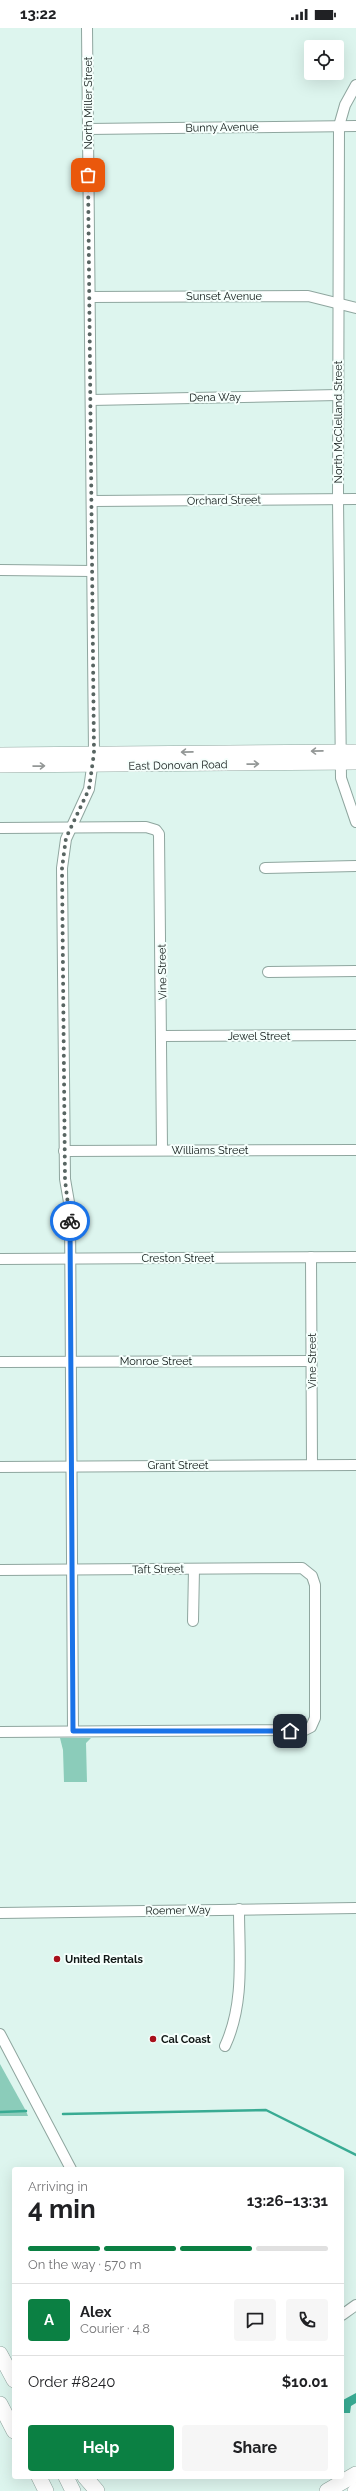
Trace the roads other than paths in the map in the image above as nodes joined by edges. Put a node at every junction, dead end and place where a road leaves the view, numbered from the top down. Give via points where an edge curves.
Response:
1 (87, 28) edge
2 (356, 85) edge
3 (339, 126) junction
4 (356, 126) edge
5 (88, 129) junction
6 (90, 297) junction
7 (337, 304) junction
8 (356, 308) edge
9 (338, 395) junction
10 (91, 400) junction
11 (338, 499) junction
12 (356, 499) edge
13 (93, 501) junction
14 (0, 570) edge
15 (92, 571) junction
16 (356, 751) edge
17 (0, 754) edge
18 (341, 757) junction
19 (94, 759) junction
20 (356, 763) edge
21 (0, 766) edge
22 (356, 822) edge
23 (71, 827) junction
24 (0, 828) edge
25 (356, 866) edge
26 (265, 868) dead end
27 (356, 971) edge
28 (268, 972) dead end
29 (356, 1035) edge
30 (163, 1036) junction
31 (162, 1150) junction
32 (356, 1150) edge
33 (64, 1151) junction
34 (311, 1257) junction
35 (356, 1257) edge
36 (0, 1259) edge
37 (71, 1259) junction
38 (70, 1361) junction
39 (312, 1361) junction
40 (0, 1362) edge
41 (312, 1464) junction
42 (356, 1465) edge
43 (71, 1466) junction
44 (0, 1467) edge
45 (194, 1569) junction
46 (0, 1570) edge
47 (71, 1570) junction
48 (193, 1621) dead end
49 (73, 1731) junction
50 (0, 1732) edge
51 (356, 1908) edge
52 (239, 1909) junction
53 (0, 1913) edge
54 (0, 2034) edge
55 (225, 2046) dead end
56 (70, 2167) edge
57 (356, 2305) edge
58 (344, 2314) edge
59 (0, 2354) edge
60 (12, 2371) edge
61 (12, 2376) edge
62 (0, 2404) edge
63 (12, 2427) edge
64 (356, 2474) edge
65 (40, 2479) edge
66 (67, 2479) edge
67 (87, 2479) edge
68 (46, 2491) edge
69 (73, 2491) edge
70 (97, 2491) edge
71 (327, 2491) edge

1 - 5 street, North Miller Street
2 - 3 street, North McClelland Street via 344,105
3 - 4 street, Bunny Avenue
3 - 5 street, Bunny Avenue
3 - 7 street, North McClelland Street
5 - 6 street, North Miller Street
6 - 7 street, Sunset Avenue via 308,296
6 - 10 street, North Miller Street
7 - 8 street, Sunset Avenue
7 - 9 street, North McClelland Street
9 - 10 street, Dena Way
9 - 11 street, North McClelland Street
10 - 13 street, North Miller Street
11 - 12 street, Orchard Street
11 - 13 street, Orchard Street
11 - 18 street, North McClelland Street
13 - 15 street, North Miller Street
14 - 15 street
15 - 19 street, North Miller Street
16 - 18 main road, East Donovan Road
17 - 19 main road, East Donovan Road
18 - 19 main road, East Donovan Road
18 - 20 main road, East Donovan Road
18 - 22 street, North McClelland Street via 341,778
21 -> 19 main road, East Donovan Road
19 - 23 street, North Miller Street via 89,789
23 - 24 street
23 - 30 street, Vine Street via 146,827 156,830 160,839
23 - 33 street, North Miller Street via 66,838 62,868
25 - 26 street
27 - 28 street
29 - 30 street, Jewel Street
30 - 31 street, Vine Street
31 - 32 street, Williams Street
31 - 33 street, Williams Street
33 - 37 street, North Miller Street via 65,1180 70,1208
34 - 35 street, Creston Street
34 - 37 street, Creston Street
34 - 39 street, Vine Street
36 - 37 street, Creston Street
37 - 38 street, North Miller Street
38 - 39 street, Monroe Street
38 - 40 street, Monroe Street
38 - 43 street, North Miller Street
39 - 41 street, Vine Street
41 - 42 street, Grant Street
41 - 43 street, Grant Street
43 - 44 street, Grant Street
43 - 47 street, North Miller Street
45 - 47 street, Taft Street
45 - 48 street
45 - 49 street, Taft Street via 302,1568 312,1576 315,1585 315,1718 311,1727 305,1730
46 - 47 street, Taft Street
47 - 49 street, North Miller Street
49 - 50 street
51 - 52 street, Roemer Way
52 - 53 street, Roemer Way
52 - 55 street via 240,1989 232,2032
54 - 56 street
57 - 58 street
59 - 60 highway
59 - 61 highway
62 - 63 highway
64 - 71 highway
65 - 68 highway
66 - 69 highway
67 - 70 highway

